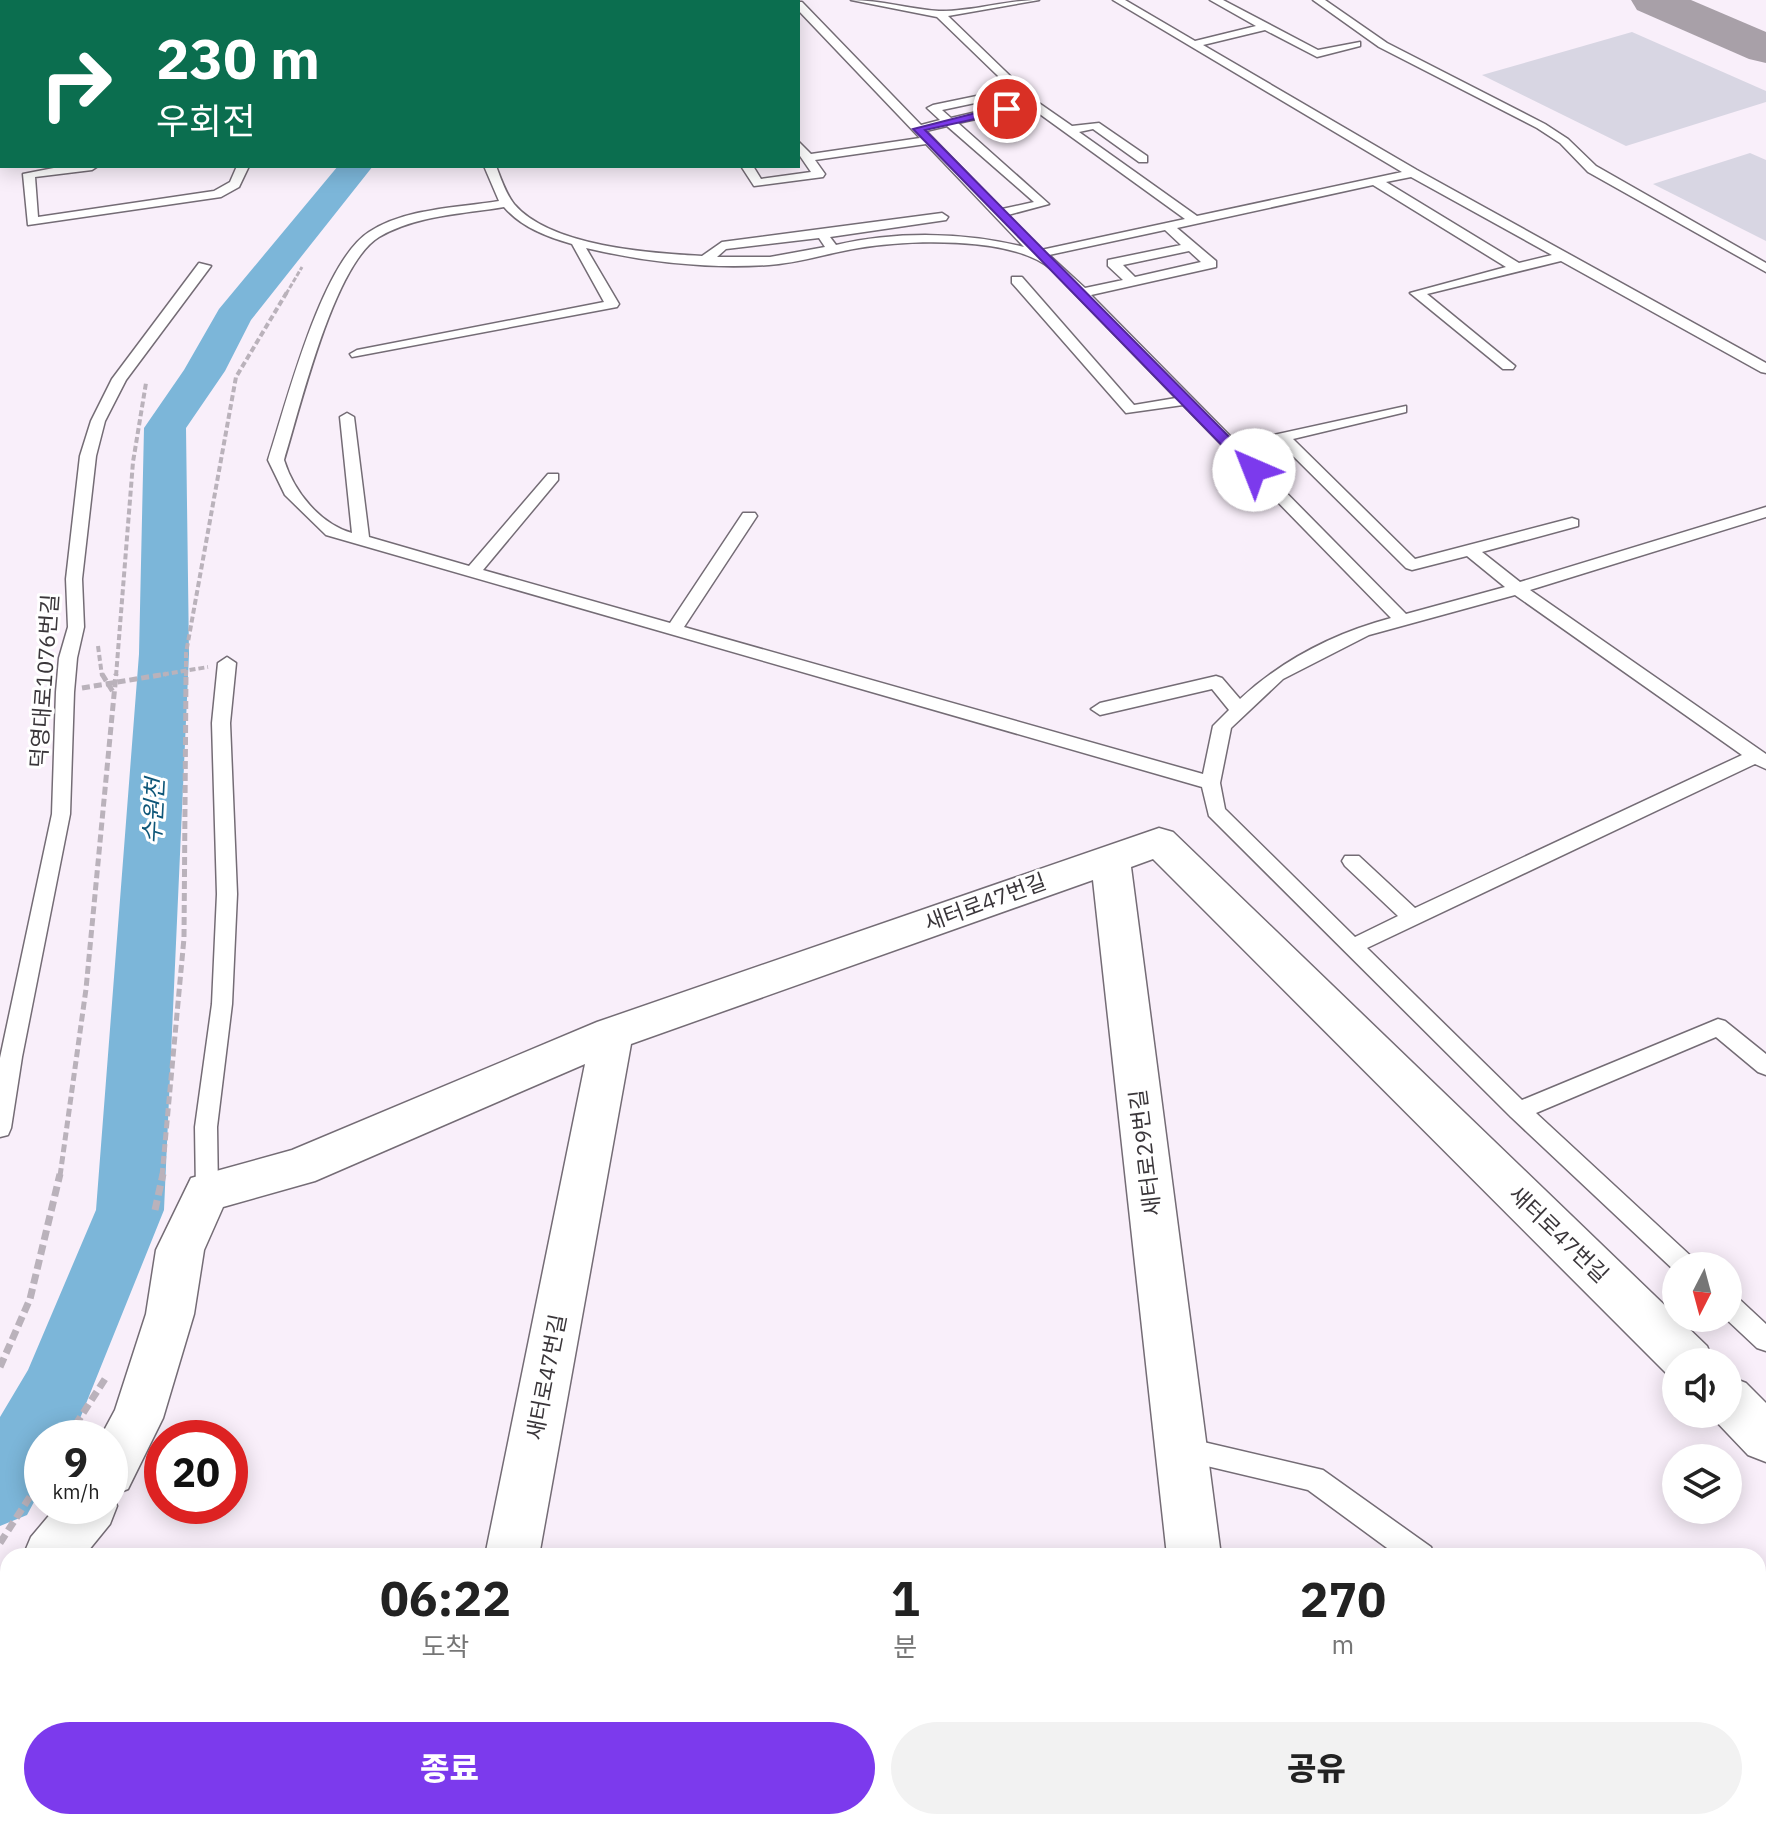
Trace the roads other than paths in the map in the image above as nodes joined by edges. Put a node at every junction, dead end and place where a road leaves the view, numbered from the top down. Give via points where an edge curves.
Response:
1 (856, 0) edge
2 (1034, 0) edge
3 (1118, 0) edge
4 (1318, 0) edge
5 (1222, 1) edge
6 (800, 6) edge
7 (940, 14) junction
8 (1266, 27) junction
9 (1195, 44) junction
10 (1356, 44) dead end
11 (1032, 103) junction
12 (1007, 109) junction
13 (950, 122) junction
14 (918, 129) junction
15 (1070, 130) junction
16 (929, 140) junction
17 (800, 148) edge
18 (808, 158) junction
19 (1143, 159) dead end
20 (76, 168) edge
21 (242, 168) edge
22 (491, 168) edge
23 (748, 168) edge
24 (1413, 173) junction
25 (1375, 181) junction
26 (508, 203) junction
27 (999, 213) junction
28 (942, 217) dead end
29 (1195, 220) junction
30 (1167, 226) junction
31 (822, 234) junction
32 (578, 244) junction
33 (1191, 247) junction
34 (833, 249) junction
35 (1038, 254) junction
36 (1564, 256) junction
37 (705, 261) junction
38 (204, 266) dead end
39 (1517, 268) junction
40 (1766, 268) edge
41 (1017, 280) dead end
42 (1133, 282) junction
43 (1082, 293) junction
44 (357, 354) dead end
45 (1508, 366) dead end
46 (1766, 369) edge
47 (1187, 400) junction
48 (1401, 409) dead end
49 (347, 417) dead end
50 (1282, 437) junction
51 (1233, 448) junction
52 (553, 477) dead end
53 (1766, 512) edge
54 (749, 516) dead end
55 (1572, 523) dead end
56 (361, 541) junction
57 (1470, 550) junction
58 (472, 572) junction
59 (1516, 589) junction
60 (1402, 620) junction
61 (674, 630) junction
62 (218, 665) road end
63 (1100, 709) dead end
64 (1239, 710) junction
65 (1761, 760) edge
66 (1211, 783) junction
67 (1110, 858) junction
68 (1352, 861) dead end
69 (1413, 918) junction
70 (1351, 947) junction
71 (612, 1034) junction
72 (1766, 1066) edge
73 (1519, 1111) junction
74 (0, 1128) edge
75 (207, 1192) junction
76 (1671, 1252) edge
77 (1742, 1318) edge
78 (1766, 1340) edge
79 (1675, 1348) edge
80 (1742, 1414) edge
81 (128, 1437) edge
82 (1766, 1438) edge
83 (1181, 1449) junction
84 (76, 1524) edge
85 (57, 1548) edge
86 (514, 1548) edge
87 (1193, 1548) edge
88 (1410, 1548) edge

1 - 7 lane
2 - 7 lane
3 - 9 lane
4 - 40 lane via 1383,45 1541,126 1592,169
5 - 8 lane
6 - 14 lane
7 - 11 lane
8 - 9 lane
8 - 10 lane via 1317,54
9 - 24 lane
11 - 12 lane
11 - 15 lane
12 - 13 lane
12 - 13 lane via 991,96 933,108
13 - 14 lane
13 - 27 lane via 1043,204
14 - 16 lane
15 - 19 lane via 1095,125
15 - 29 lane
16 - 18 lane
16 - 27 lane
17 - 18 lane
18 - 23 lane via 819,174 758,183
20 - 21 lane via 29,174 32,222 217,194 235,184
22 - 26 lane
24 - 25 lane
24 - 36 lane
25 - 29 lane
25 - 39 lane
26 - 32 lane via 549,235
26 - 56 lane via 422,218 369,237 351,255 333,288 276,460 281,482 305,509 332,532
27 - 35 lane
28 - 31 lane
29 - 30 lane
30 - 33 lane
30 - 35 lane
31 - 34 lane
31 - 37 lane via 722,246
32 - 37 lane
32 - 44 lane via 612,304
33 - 42 lane via 1211,264
33 - 42 lane via 1113,263
34 - 35 lane via 882,240 960,241
34 - 37 lane via 771,261
35 - 43 lane
36 - 39 lane
36 - 46 lane
38 - 74 lane, 덕영대로1076번길 via 119,379 88,456 74,579 76,627 67,669 61,814
39 - 45 lane via 1417,293
41 - 47 lane via 1131,410
42 - 43 lane
43 - 47 lane
47 - 51 lane
48 - 50 lane
49 - 56 lane
50 - 51 lane
50 - 57 lane via 1412,565
51 - 60 lane
52 - 58 lane
53 - 59 lane
54 - 61 lane
55 - 57 lane
56 - 58 lane
57 - 59 lane
58 - 61 lane
59 - 60 lane
59 - 65 lane
60 - 64 lane via 1363,631 1277,675
61 - 66 lane
62 - 75 lane via 227,894 222,1004 206,1127
63 - 64 lane via 1216,682
64 - 66 lane via 1222,726
65 - 69 lane
66 - 70 lane via 1216,811
67 - 71 street, 새터로47번길
67 - 79 street, 새터로47번길 via 1159,842
67 - 83 street, 새터로29번길
68 - 69 lane
69 - 70 lane
70 - 73 lane
71 - 75 street via 299,1167
71 - 86 street, 새터로47번길
72 - 73 lane via 1718,1027
73 - 76 lane
75 - 81 street via 180,1250 170,1314
77 - 78 lane
80 - 82 street
83 - 87 street, 새터로29번길
83 - 88 lane via 1314,1479
84 - 85 street

